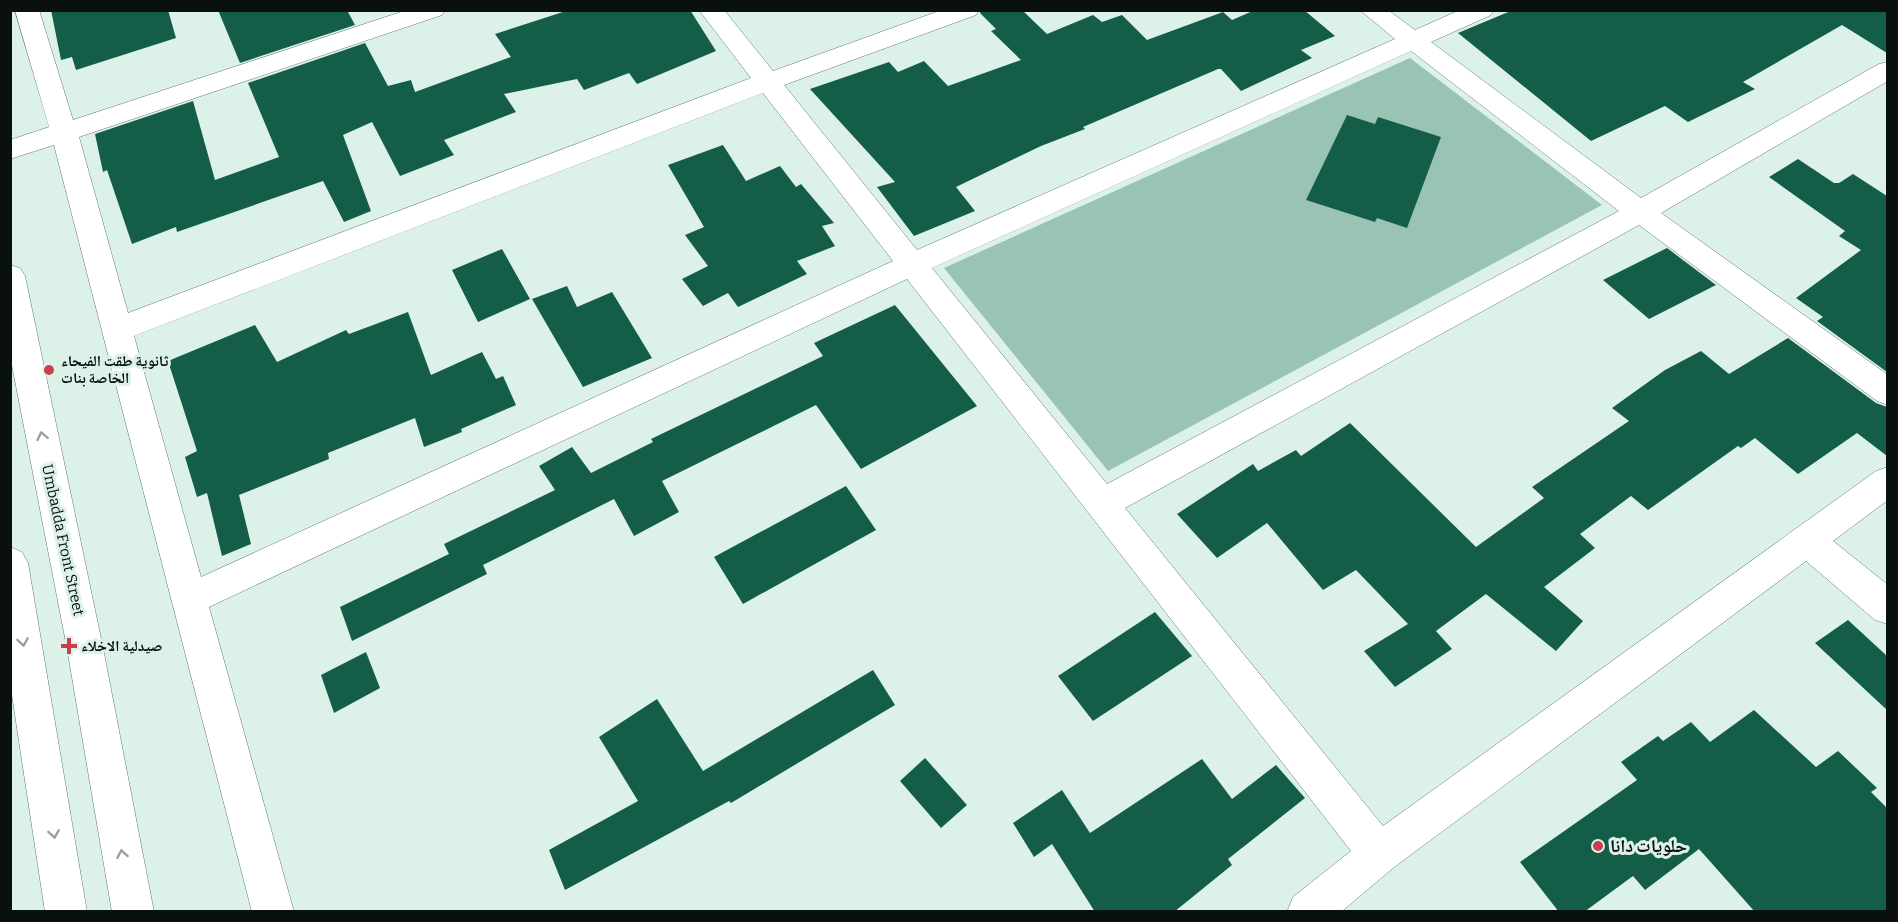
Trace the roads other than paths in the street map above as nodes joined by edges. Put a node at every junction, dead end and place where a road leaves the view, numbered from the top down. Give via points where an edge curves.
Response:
1 (27, 10) edge
2 (433, 10) edge
3 (711, 10) edge
4 (967, 10) edge
5 (1372, 10) edge
6 (1482, 10) edge
7 (1412, 41) junction
8 (1887, 70) edge
9 (766, 82) junction
10 (64, 132) junction
11 (10, 150) edge
12 (1640, 212) junction
13 (911, 265) junction
14 (10, 276) edge
15 (117, 330) junction
16 (1887, 392) edge
17 (1887, 481) edge
18 (1103, 503) junction
19 (1808, 541) junction
20 (10, 563) edge
21 (190, 599) junction
22 (1887, 608) edge
23 (1380, 854) junction
24 (66, 912) edge
25 (133, 912) edge
26 (273, 912) edge
27 (1308, 912) edge

1 - 10 street
2 - 10 street
3 - 9 street
4 - 9 street
5 - 7 street
6 - 7 street
7 - 12 street
7 - 13 street
8 - 12 street
9 - 13 street
9 - 15 street
10 - 11 street
10 - 15 street
12 - 16 street
12 - 18 street
13 - 18 street
13 - 21 street
25 -> 14 street, Umbadda Front Street via 85,648
15 - 21 street
17 - 19 street
18 - 23 street
19 - 22 street
19 - 23 street
20 -> 24 street
21 - 26 street
23 - 27 street

